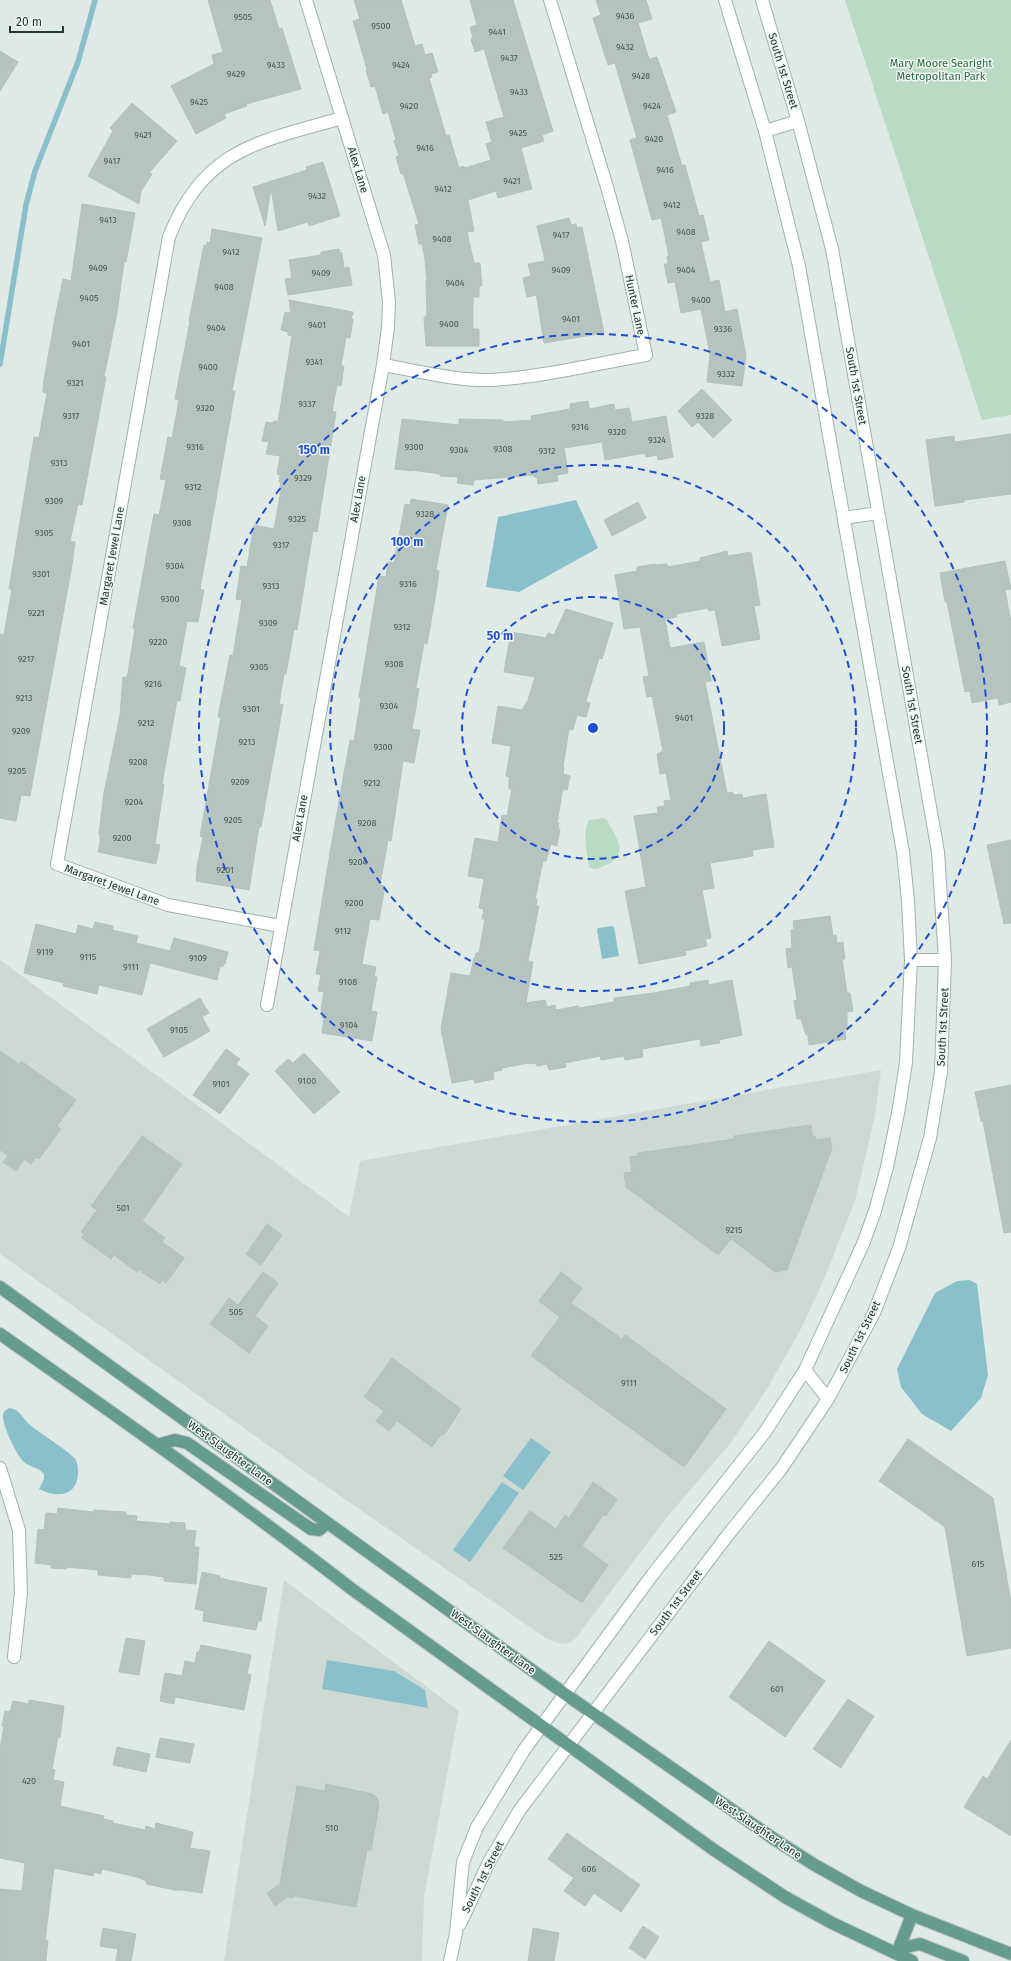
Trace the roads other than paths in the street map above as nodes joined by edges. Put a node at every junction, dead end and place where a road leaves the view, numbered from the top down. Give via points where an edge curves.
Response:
1 (306, 0) edge
2 (550, 0) edge
3 (725, 0) edge
4 (762, 0) edge
5 (342, 118) junction
6 (798, 121) junction
7 (765, 131) junction
8 (383, 365) junction
9 (878, 513) junction
10 (844, 518) junction
11 (280, 926) junction
12 (911, 960) junction
13 (945, 960) junction
14 (267, 1005) dead end
15 (0, 1287) edge
16 (0, 1334) edge
17 (804, 1370) junction
18 (828, 1399) junction
19 (157, 1445) junction
20 (0, 1468) edge
21 (327, 1522) junction
22 (14, 1657) dead end
23 (565, 1694) junction
24 (592, 1713) junction
25 (542, 1725) junction
26 (568, 1745) junction
27 (912, 1914) junction
28 (456, 1933) junction
29 (897, 1954) junction
30 (1011, 1954) edge
31 (450, 1961) edge
32 (912, 1961) edge
33 (963, 1961) edge

1 - 5 main road, Alex Lane
2 - 8 main road, Hunter Lane via 622,241 646,355 491,380 461,378
3 - 7 main road, South 1st Street
4 - 6 main road, South 1st Street
5 - 8 main road, Alex Lane via 384,256 389,302
5 - 11 main road, Margaret Jewel Lane via 250,146 230,157 213,169 186,200 169,237 57,864 168,905
6 - 7 main road
6 - 9 main road, South 1st Street via 832,249
7 - 10 main road, South 1st Street via 799,266
8 - 11 main road, Alex Lane
9 - 10 main road
9 - 13 main road, South 1st Street via 938,852
10 - 12 main road, South 1st Street via 903,852
11 - 14 main road, Alex Lane
12 - 13 main road
12 - 17 main road, South 1st Street via 906,1062 887,1167 863,1244
13 - 18 main road, South 1st Street via 941,1072 930,1138 916,1193 899,1248 874,1313
15 - 21 main road, West Slaughter Lane
16 - 19 main road
17 - 18 main road
17 - 23 main road, South 1st Street via 765,1432 658,1568
18 - 24 main road, South 1st Street via 781,1469
19 - 21 main road via 175,1440 187,1443 311,1529 319,1530
19 - 25 main road
20 - 22 main road via 19,1530 21,1593
21 - 23 main road, West Slaughter Lane
23 - 24 main road, West Slaughter Lane
23 - 25 main road, South 1st Street
24 - 26 main road, South 1st Street
24 - 27 main road, West Slaughter Lane via 813,1864 861,1891
25 - 26 main road
25 - 28 main road, South 1st Street via 496,1795 466,1851
26 - 28 main road, South 1st Street via 519,1811 488,1862
26 - 29 main road via 714,1850 785,1897
27 - 29 main road
27 - 30 main road, West Slaughter Lane
28 - 31 main road, South 1st Street
29 - 32 main road
29 - 33 main road via 906,1947 920,1944

